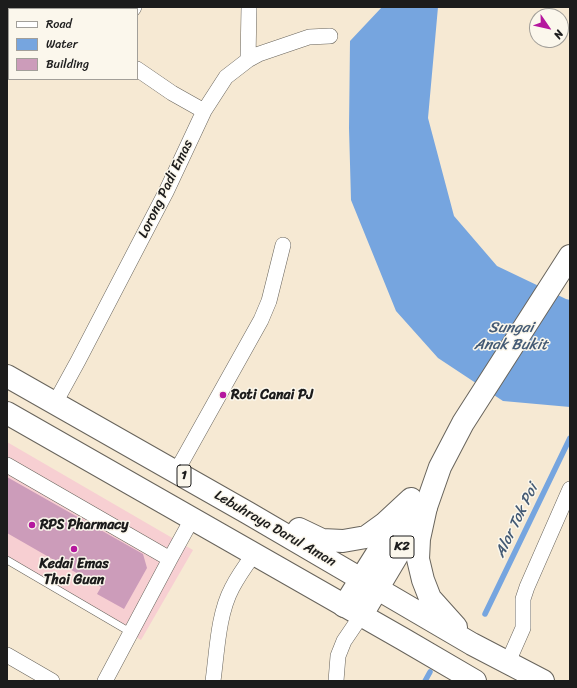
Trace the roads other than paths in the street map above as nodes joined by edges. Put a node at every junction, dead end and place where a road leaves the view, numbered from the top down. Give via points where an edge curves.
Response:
1 (249, 7) edge
2 (330, 36) dead end
3 (248, 60) junction
4 (138, 70) edge
5 (204, 111) junction
6 (283, 245) dead end
7 (570, 256) edge
8 (7, 376) edge
9 (54, 403) junction
10 (7, 413) edge
11 (7, 465) edge
12 (176, 472) junction
13 (570, 489) edge
14 (419, 503) junction
15 (248, 513) junction
16 (192, 519) junction
17 (254, 554) junction
18 (170, 559) junction
19 (7, 560) edge
20 (369, 583) junction
21 (352, 611) junction
22 (130, 632) junction
23 (472, 644) junction
24 (7, 655) edge
25 (508, 662) junction
26 (43, 679) edge
27 (105, 681) edge
28 (214, 681) edge
29 (336, 681) edge
30 (474, 681) edge
31 (543, 681) edge

1 - 3 street
2 - 3 street, Lorong Padi Emas via 309,37
3 - 5 street, Lorong Padi Emas via 226,78
4 - 5 street
5 - 9 street, Lorong Padi Emas via 163,198
6 - 12 street via 269,301 261,320
7 - 14 main road, K2 via 463,423
8 - 9 main road, Lebuhraya Darul Aman / 1
9 - 12 main road, Lebuhraya Darul Aman / 1
10 - 16 main road, 1
11 - 18 street
12 - 15 main road, Lebuhraya Darul Aman / 1
13 - 25 street via 527,587 523,599 523,628
14 - 15 main road via 366,537 343,541 322,540 279,521
14 - 20 main road, K2
14 - 23 main road via 418,559 423,580 430,598
15 - 20 main road, Lebuhraya Darul Aman / 1
16 - 17 main road, 1
16 - 18 street
17 - 21 main road, 1
17 - 28 street via 231,589 224,609
18 - 22 street
19 - 22 lane
20 - 21 main road, K2
20 - 23 main road, Lebuhraya Darul Aman / 1
21 - 29 street via 338,656
21 - 30 main road, 1
22 - 27 street
23 - 25 main road, Lebuhraya Darul Aman / 1
24 - 26 street
25 - 31 main road, Lebuhraya Darul Aman / 1

